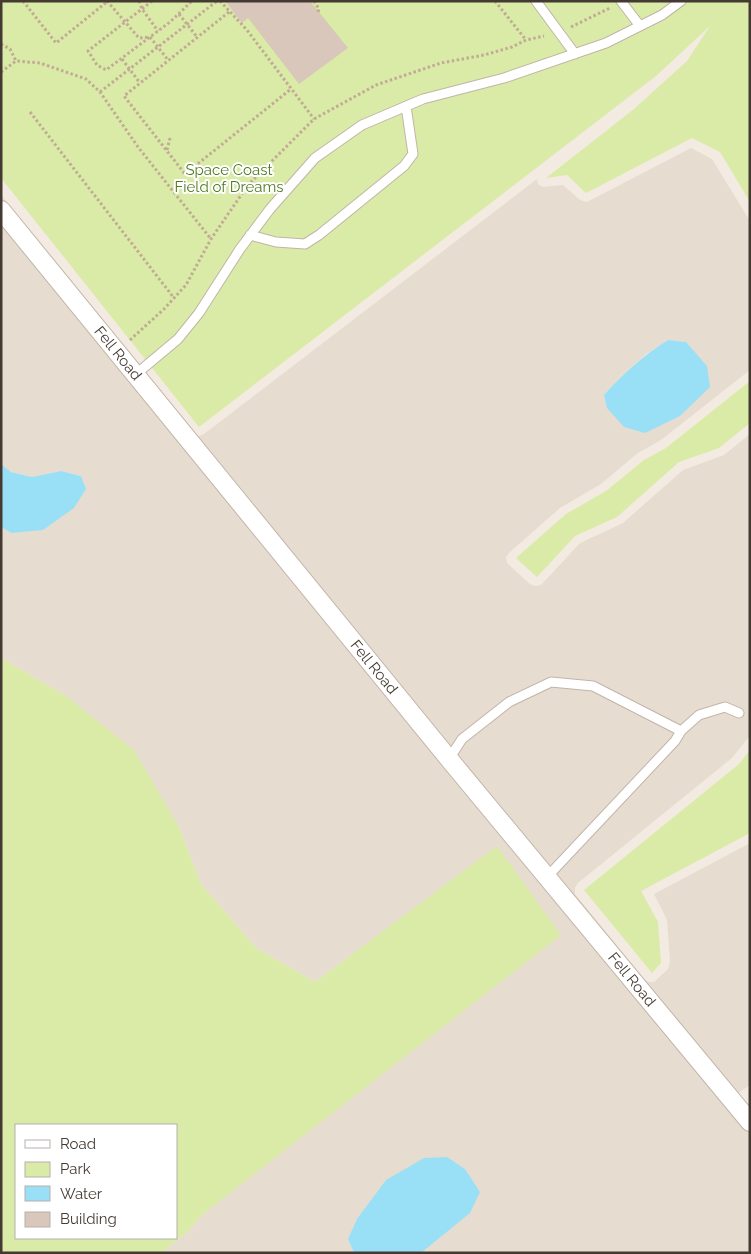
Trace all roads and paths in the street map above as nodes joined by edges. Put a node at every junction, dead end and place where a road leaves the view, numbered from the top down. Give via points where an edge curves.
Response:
1 (24, 1) edge
2 (107, 1) edge
3 (139, 1) edge
4 (152, 1) edge
5 (192, 1) edge
6 (218, 1) edge
7 (314, 1) edge
8 (495, 1) edge
9 (536, 1) edge
10 (621, 1) edge
11 (681, 1) edge
12 (142, 9) junction
13 (229, 12) junction
14 (318, 12) dead end
15 (178, 14) junction
16 (124, 22) junction
17 (186, 25) junction
18 (640, 26) junction
19 (158, 31) junction
20 (150, 37) junction
21 (197, 37) junction
22 (526, 40) dead end
23 (1, 44) edge
24 (158, 46) junction
25 (574, 54) junction
26 (122, 59) junction
27 (168, 60) junction
28 (16, 61) junction
29 (129, 68) junction
30 (1, 72) edge
31 (140, 83) junction
32 (291, 89) junction
33 (100, 92) junction
34 (406, 106) junction
35 (30, 112) dead end
36 (314, 119) dead end
37 (170, 138) dead end
38 (167, 151) junction
39 (1, 210) edge
40 (250, 235) junction
41 (211, 240) dead end
42 (174, 298) dead end
43 (135, 375) junction
44 (739, 713) dead end
45 (681, 731) junction
46 (449, 759) junction
47 (547, 877) junction
48 (750, 1122) edge

1 - 2 path via 56,42
2 - 16 path
3 - 12 path
4 - 12 path
5 - 15 path
6 - 13 path
6 - 17 path
7 - 14 path
8 - 22 path
9 - 25 lane
10 - 18 lane
11 - 18 lane
12 - 16 path
12 - 19 path
13 - 21 path
13 - 32 path via 247,30
15 - 17 path
15 - 19 path
16 - 20 path via 139,38
16 - 26 path via 88,51 97,65 106,70
17 - 21 path
17 - 24 path
18 - 25 lane
19 - 20 path
20 - 24 path
20 - 26 path
21 - 27 path
23 - 28 path via 10,49
24 - 27 path
24 - 29 path
25 - 34 lane
26 - 29 path
27 - 31 path
28 - 30 path
28 - 33 path via 66,70 86,79
29 - 31 path
29 - 33 path
31 - 38 path via 124,96
32 - 36 path
32 - 38 path via 185,174
33 - 41 path
34 - 40 lane via 362,125 315,158
34 - 40 lane via 413,154 404,166 305,244
35 - 42 path
37 - 38 path
39 - 43 street, Fell Road
40 - 43 lane via 178,339
43 - 46 street, Fell Road
44 - 45 lane via 725,707 698,716
45 - 46 lane via 593,686 551,682 510,702 462,739
45 - 47 lane
46 - 47 street, Fell Road
47 - 48 street, Fell Road

